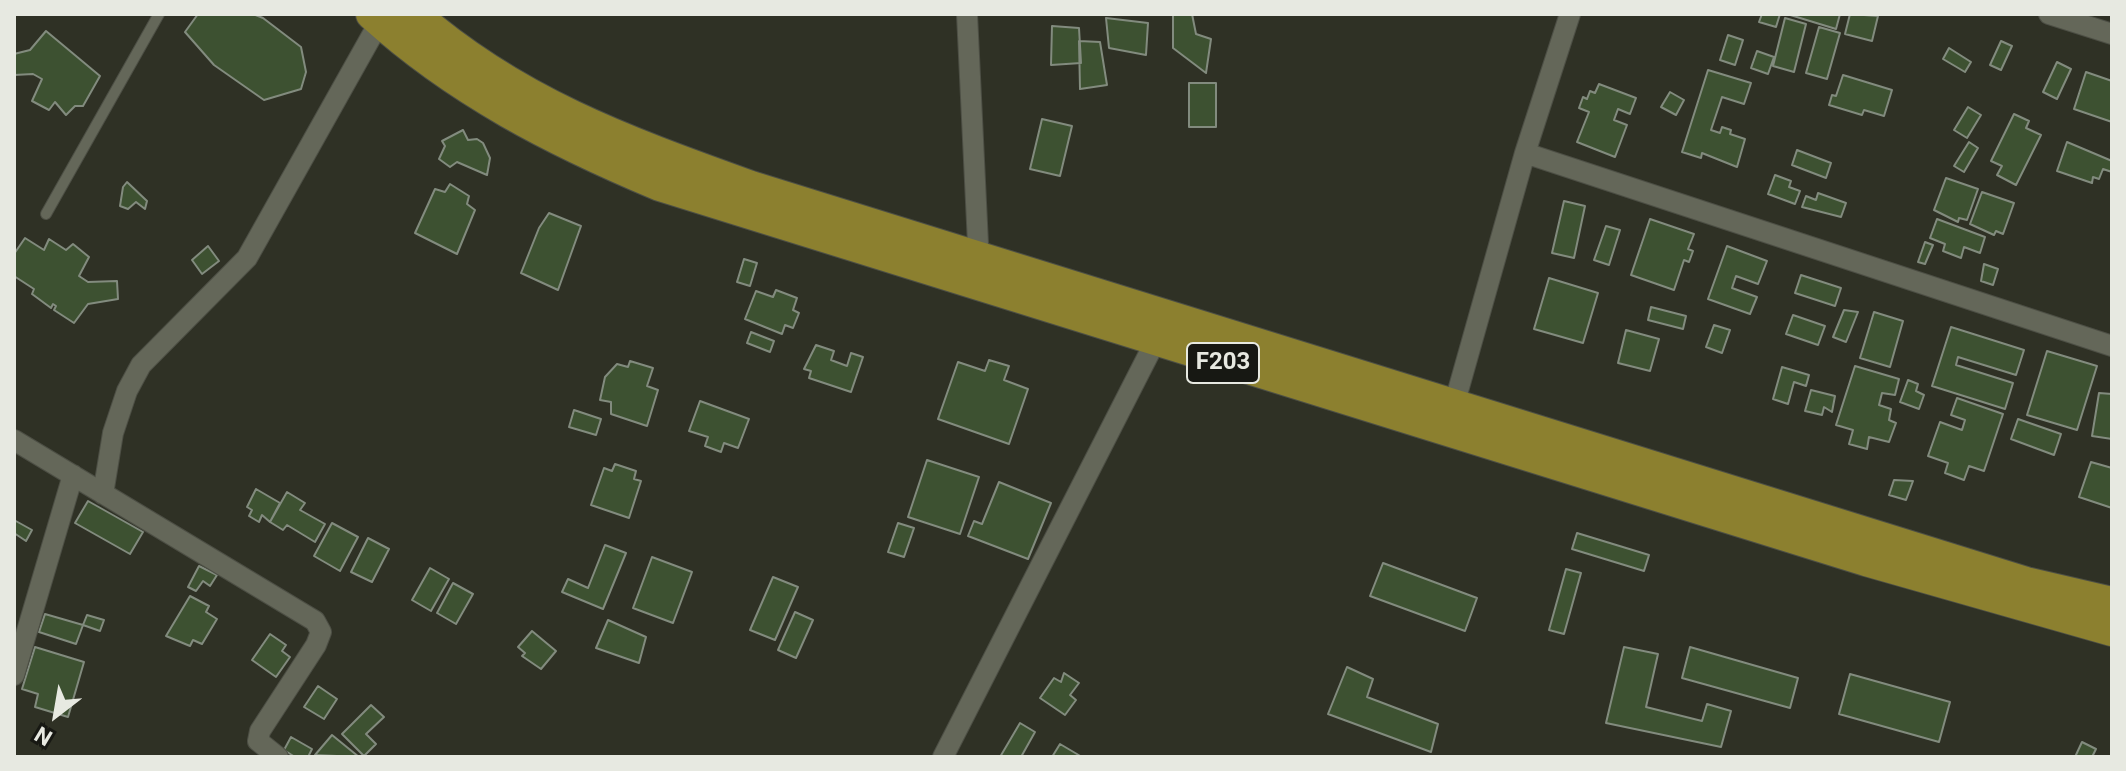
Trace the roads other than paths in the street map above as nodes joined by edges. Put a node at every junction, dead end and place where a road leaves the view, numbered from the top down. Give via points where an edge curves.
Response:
1 (159, 14) edge
2 (414, 14) edge
3 (967, 14) edge
4 (1570, 14) edge
5 (2049, 14) edge
6 (376, 18) edge
7 (2112, 34) edge
8 (1525, 153) junction
9 (46, 214) dead end
10 (978, 271) junction
11 (1155, 342) junction
12 (2112, 346) edge
13 (1454, 405) junction
14 (14, 440) edge
15 (73, 475) junction
16 (103, 494) junction
17 (2112, 603) edge
18 (2112, 630) edge
19 (14, 675) edge
20 (278, 757) edge
21 (943, 757) edge

1 - 9 lane
2 - 10 main road, F203 via 514,89 607,135
3 - 10 street
4 - 8 street
5 - 7 street
6 - 10 main road, F203 via 469,90 586,154 660,185
6 - 16 street via 247,258 141,365 113,433
8 - 12 street
8 - 13 street
10 - 11 main road, F203
10 - 13 main road, F203
11 - 18 main road, F203
11 - 21 street
13 - 17 main road, F203 via 2026,583
14 - 15 street
15 - 16 street
15 - 19 street
16 - 20 street via 315,621 321,632 316,645 260,731 258,741

